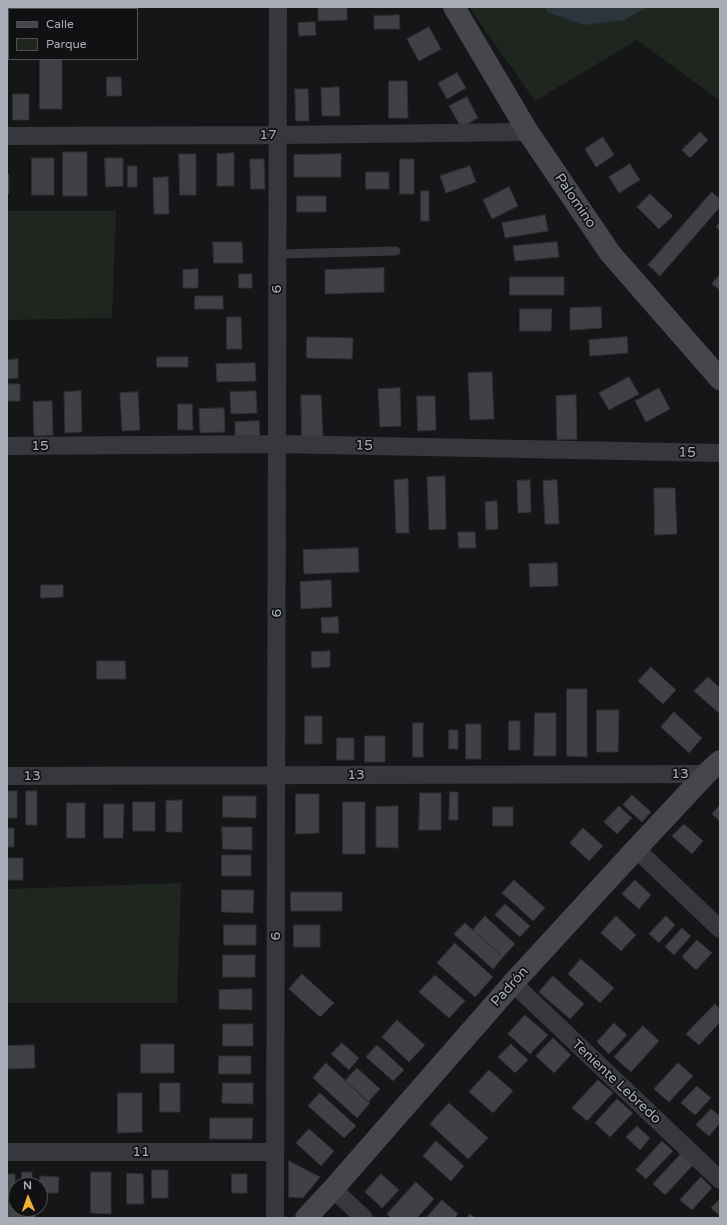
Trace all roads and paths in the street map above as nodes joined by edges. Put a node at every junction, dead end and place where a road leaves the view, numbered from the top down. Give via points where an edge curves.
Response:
1 (278, 7) edge
2 (454, 7) edge
3 (528, 132) junction
4 (278, 135) junction
5 (7, 136) edge
6 (396, 251) dead end
7 (278, 254) junction
8 (720, 378) edge
9 (277, 444) junction
10 (7, 446) edge
11 (720, 453) edge
12 (713, 767) edge
13 (276, 775) junction
14 (7, 776) edge
15 (636, 849) junction
16 (720, 929) edge
17 (513, 984) junction
18 (7, 1152) edge
19 (275, 1152) junction
20 (720, 1180) edge
21 (333, 1189) junction
22 (275, 1218) edge
23 (306, 1218) edge
24 (364, 1218) edge

1 - 4 street, 6
2 - 3 street, Palomino
3 - 4 street, 17
3 - 8 street, Palomino via 610,253
4 - 5 street, 17
4 - 7 street, 6
6 - 7 lane
7 - 9 street, 6
9 - 10 street, 15
9 - 11 street, 15
9 - 13 street, 6
12 - 13 street, 13
12 - 15 street, Padrón
13 - 14 street, 13
13 - 19 street, 6
15 - 16 street
15 - 17 street, Padrón
17 - 20 street, Teniente Lebredo
17 - 21 street, Padrón
18 - 19 street, 11
19 - 22 street, 6
21 - 23 street, Padrón
21 - 24 street

